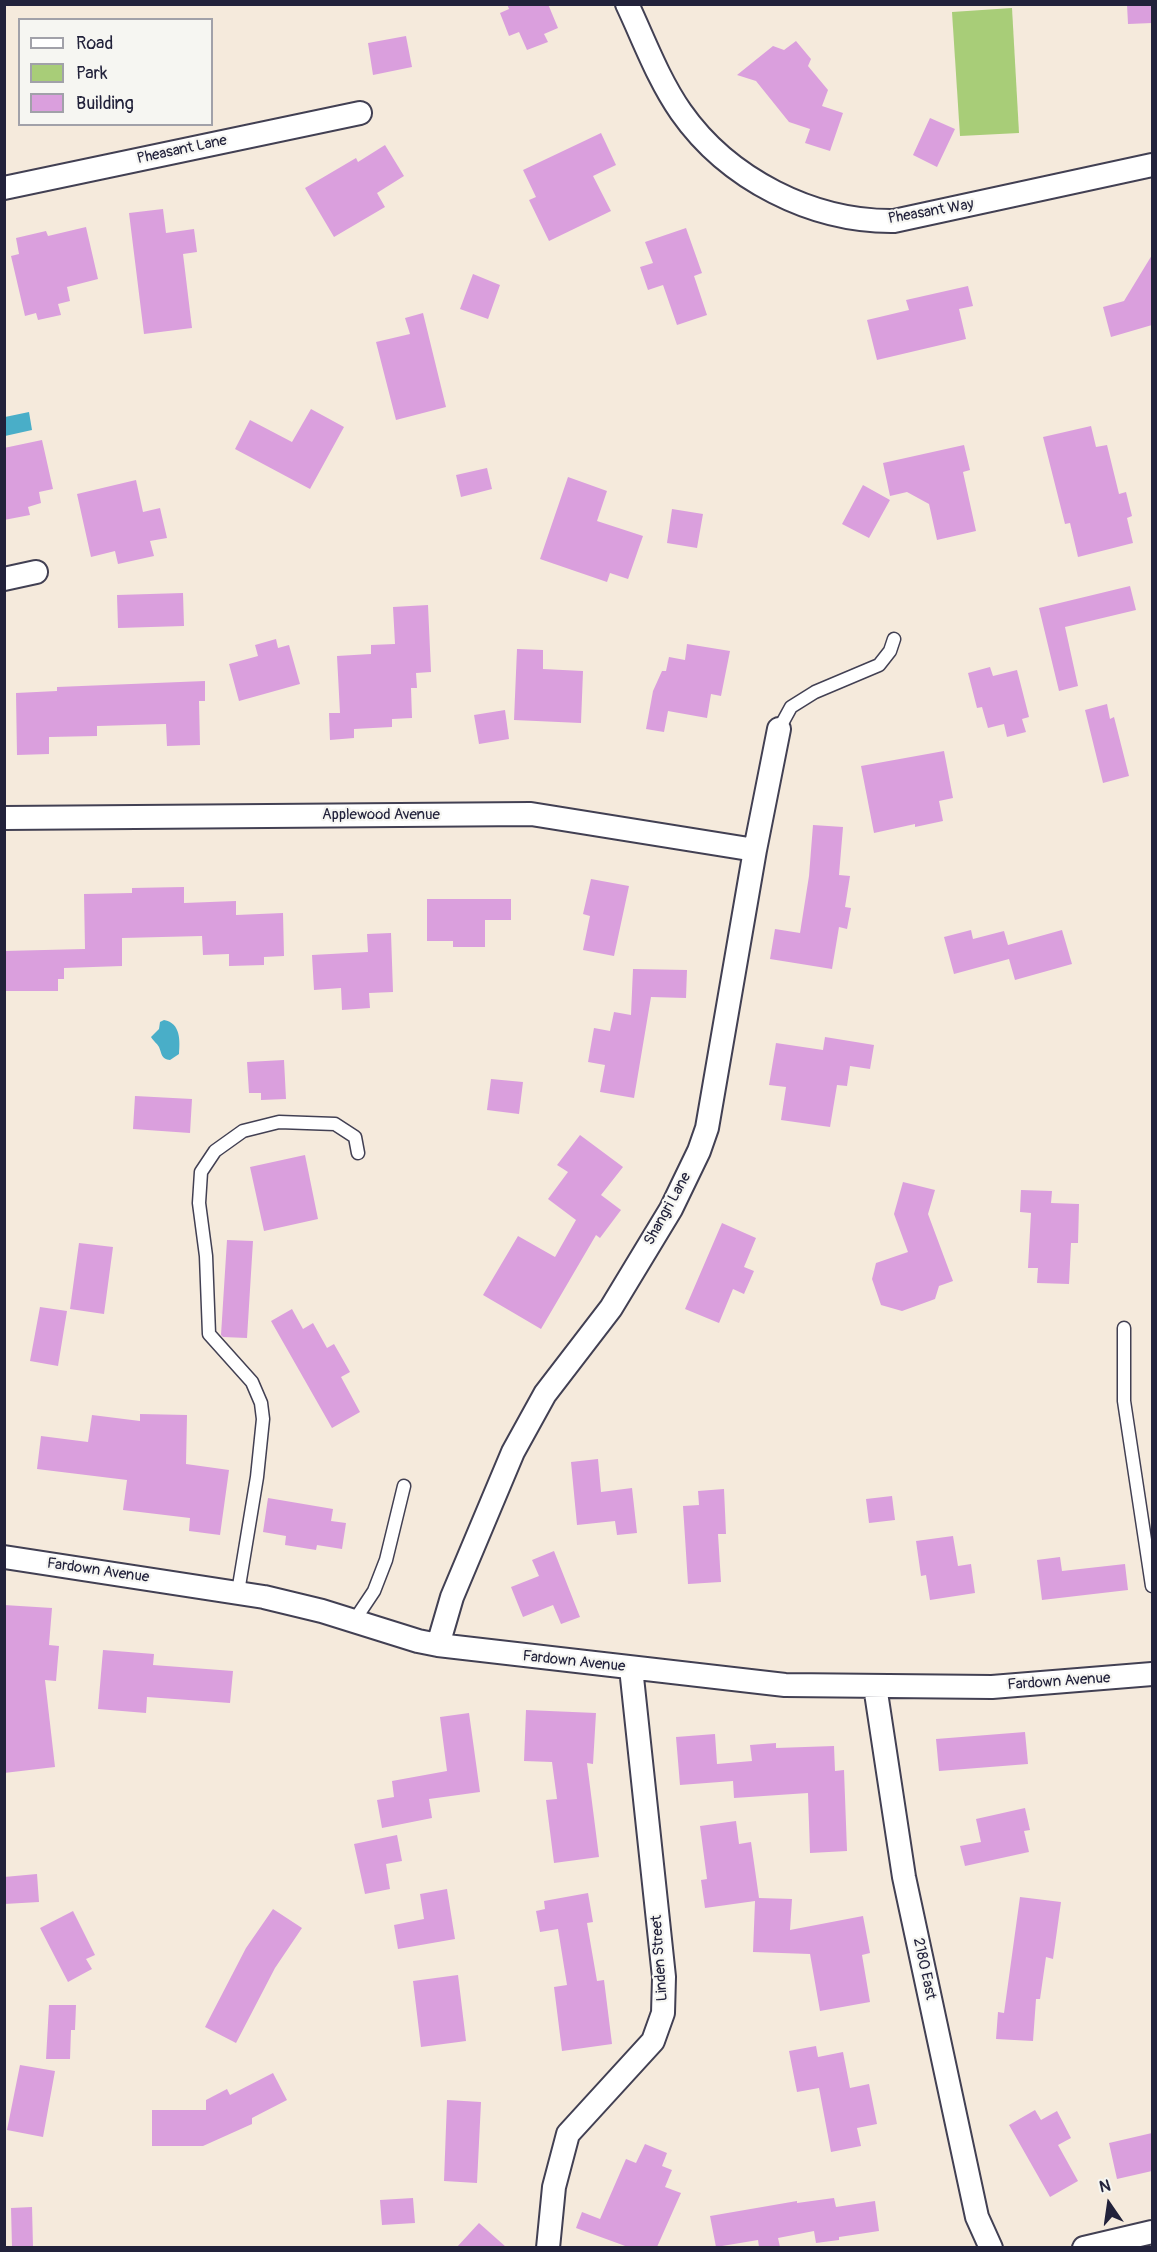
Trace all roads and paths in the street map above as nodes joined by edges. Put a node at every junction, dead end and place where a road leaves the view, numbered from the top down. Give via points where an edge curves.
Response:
1 (627, 4) edge
2 (360, 113) dead end
3 (1152, 165) edge
4 (4, 188) edge
5 (36, 572) dead end
6 (4, 579) edge
7 (894, 639) dead end
8 (779, 729) joint
9 (4, 818) edge
10 (755, 850) junction
11 (358, 1153) dead end
12 (1124, 1329) dead end
13 (404, 1486) dead end
14 (4, 1557) edge
15 (1152, 1586) edge
16 (238, 1592) junction
17 (354, 1621) junction
18 (438, 1645) junction
19 (631, 1668) junction
20 (1152, 1674) edge
21 (875, 1686) junction
22 (1152, 2232) edge
23 (548, 2247) edge
24 (991, 2247) edge
25 (1084, 2247) edge

1 - 3 street, Pheasant Way via 671,97 707,143 767,188 810,207 855,219 894,221
2 - 4 street, Pheasant Lane
5 - 6 street
7 - 8 lane via 879,666 816,692 791,707
8 - 10 street, Shangri Lane
9 - 10 street, Applewood Avenue via 531,814
10 - 18 street, Shangri Lane via 707,1128 699,1151 671,1209 611,1308 545,1394 513,1452 452,1598
11 - 16 lane via 354,1137 335,1124 279,1122 243,1131 215,1151 201,1172 199,1203 209,1334 252,1382 263,1419
12 - 15 lane via 1124,1401
13 - 17 lane via 386,1560 374,1591
14 - 16 street, Fardown Avenue
16 - 17 street, Fardown Avenue
17 - 18 street, Fardown Avenue
18 - 19 street, Fardown Avenue
19 - 21 street, Fardown Avenue via 784,1685
19 - 23 street, Linden Street via 664,1977 663,2013 653,2041 568,2134 554,2187
20 - 21 street, Fardown Avenue via 1032,1685
21 - 24 street, 2180 East via 904,1877 976,2217
22 - 25 street

